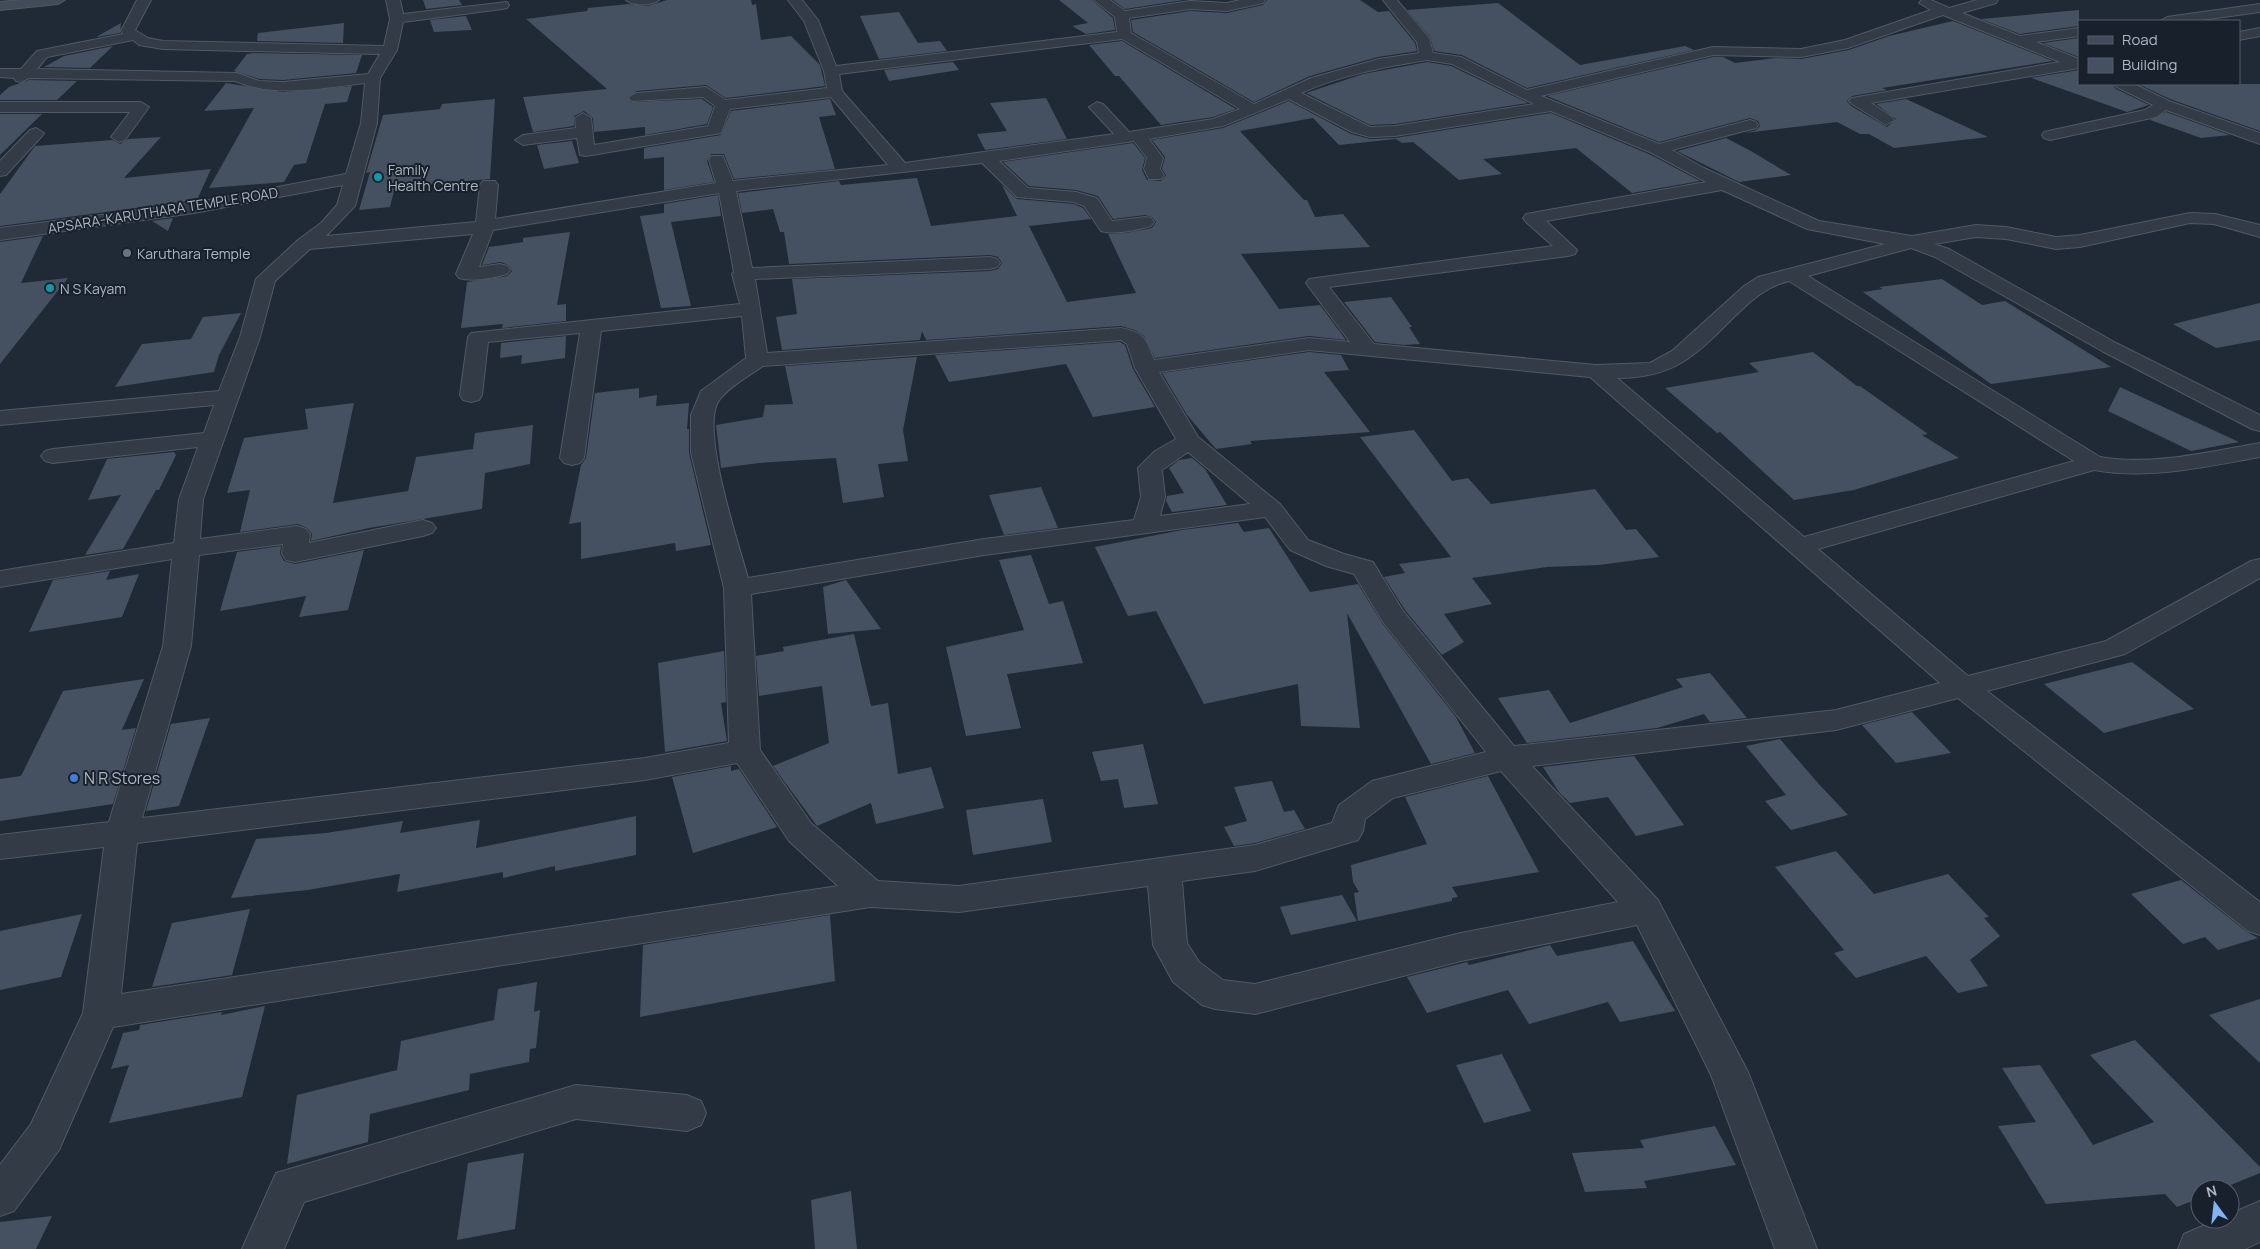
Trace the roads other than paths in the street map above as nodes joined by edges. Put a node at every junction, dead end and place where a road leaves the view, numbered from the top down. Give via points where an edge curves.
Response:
1 (58, 0) edge
2 (161, 0) edge
3 (393, 0) edge
4 (633, 0) edge
5 (652, 0) edge
6 (795, 0) edge
7 (1101, 0) edge
8 (1258, 0) edge
9 (1390, 0) edge
10 (1920, 0) edge
11 (1991, 0) edge
12 (143, 1) edge
13 (502, 5) dead end
14 (0, 6) edge
15 (2260, 8) edge
16 (1946, 11) junction
17 (1122, 15) junction
18 (397, 19) junction
19 (2173, 20) edge
20 (2078, 32) edge
21 (2260, 32) edge
22 (1124, 35) junction
23 (134, 36) junction
24 (2240, 36) edge
25 (2018, 40) junction
26 (390, 50) junction
27 (1427, 56) junction
28 (2078, 64) edge
29 (832, 71) junction
30 (26, 72) junction
31 (0, 73) edge
32 (373, 78) junction
33 (2124, 85) edge
34 (835, 92) junction
35 (1290, 94) junction
36 (1524, 95) junction
37 (5, 97) edge
38 (637, 98) dead end
39 (2164, 104) junction
40 (723, 105) junction
41 (1552, 106) junction
42 (1097, 107) dead end
43 (1253, 110) junction
44 (1886, 120) dead end
45 (1750, 125) dead end
46 (36, 133) dead end
47 (2050, 135) dead end
48 (1132, 136) junction
49 (118, 137) dead end
50 (2260, 139) edge
51 (523, 140) dead end
52 (1658, 149) junction
53 (986, 158) junction
54 (717, 160) dead end
55 (902, 169) junction
56 (0, 171) edge
57 (1155, 175) dead end
58 (355, 178) junction
59 (1726, 184) junction
60 (489, 185) dead end
61 (726, 187) junction
62 (1145, 222) dead end
63 (485, 227) junction
64 (2260, 231) edge
65 (0, 234) edge
66 (1912, 242) junction
67 (305, 244) junction
68 (990, 264) dead end
69 (500, 270) dead end
70 (1790, 273) junction
71 (742, 274) junction
72 (751, 310) junction
73 (592, 325) junction
74 (1366, 349) junction
75 (757, 360) junction
76 (1146, 368) junction
77 (1596, 371) junction
78 (471, 395) dead end
79 (228, 397) junction
80 (0, 418) edge
81 (2260, 424) edge
82 (211, 439) junction
83 (1189, 440) junction
84 (2260, 450) edge
85 (53, 456) dead end
86 (572, 458) dead end
87 (2093, 463) junction
88 (1271, 509) junction
89 (1145, 525) junction
90 (423, 528) dead end
91 (1799, 546) junction
92 (187, 549) junction
93 (2260, 567) edge
94 (0, 580) edge
95 (737, 588) junction
96 (1963, 687) junction
97 (745, 751) junction
98 (1507, 758) junction
99 (122, 831) junction
100 (0, 846) edge
101 (1164, 871) junction
102 (870, 894) junction
103 (1646, 910) junction
104 (2260, 921) edge
105 (101, 1013) junction
106 (687, 1113) dead end
107 (0, 1197) edge
108 (2260, 1221) edge
109 (262, 1249) edge
110 (1796, 1249) edge
111 (2199, 1249) edge

1 - 14 main road
2 - 12 street
3 - 18 street
4 - 5 street
6 - 29 street via 811,20
7 - 17 street
8 - 17 street via 1227,7 1190,5
9 - 27 street via 1424,42
10 - 16 street
11 - 16 street
12 - 23 street via 128,31
13 - 18 street
15 - 19 street
16 - 25 street
16 - 36 street via 1848,44 1801,52 1713,52
17 - 22 street
18 - 26 street
20 - 25 street
21 - 24 street
22 - 29 street
22 - 43 street
23 - 26 street via 144,42 163,44
23 - 30 street via 42,54
25 - 28 street
26 - 32 street
27 - 35 street via 1379,63 1316,82
27 - 36 street via 1456,60
28 - 44 street via 1856,101
29 - 34 street
30 - 31 street
30 - 32 street via 237,77 258,85 283,86
30 - 37 street
32 - 58 street via 369,123
33 - 39 street
34 - 40 street
34 - 55 street
35 - 41 street via 1370,132 1395,131
35 - 43 street
36 - 41 street
37 - 49 street via 141,107
38 - 40 street via 706,92
39 - 47 street via 2150,114
39 - 50 street
40 - 51 street via 715,130 586,151 583,125
41 - 52 street
42 - 48 street
43 - 48 street via 1217,123
45 - 52 street
46 - 56 street
48 - 53 street
48 - 57 street via 1155,158 1152,169
52 - 59 street
53 - 55 street
53 - 62 street via 1023,194 1091,202 1107,227
54 - 61 street
55 - 61 street
58 - 65 street, APSARA-KARUTHARA TEMPLE ROAD via 194,208
58 - 67 street via 346,206
59 - 66 street via 1813,225
59 - 74 street via 1532,218 1568,250 1316,283
60 - 63 street
61 - 63 street
61 - 71 street
63 - 67 street
63 - 69 street via 466,274
64 - 66 street via 2215,219 2190,218 2080,241 2056,243 1976,231
66 - 70 street
66 - 81 street via 1942,253 2109,347
67 - 79 street via 266,279 250,337
68 - 71 street
70 - 77 street via 1765,281 1751,290 1675,360 1657,368 1627,372
70 - 87 street
71 - 72 street
72 - 73 street
72 - 75 street
73 - 78 street via 478,336
73 - 86 street
74 - 76 street via 1309,344
74 - 77 street
75 - 76 street via 1121,334 1131,336 1137,343
75 - 95 street via 709,396 702,415 703,453
76 - 83 street
77 - 91 street
79 - 80 street
79 - 82 street
82 - 85 street
82 - 92 street via 191,499
83 - 88 street
83 - 89 street via 1150,468 1153,497
84 - 87 street via 2177,465 2123,468
87 - 91 street
88 - 89 street
88 - 98 street via 1299,545 1364,568 1393,616
89 - 95 street via 984,547
90 - 92 street via 295,554 297,534
91 - 96 street
92 - 94 street
92 - 99 street via 177,646
93 - 96 street via 2116,648
95 - 97 street
96 - 98 street via 1836,720
96 - 104 street
97 - 99 street via 646,769
97 - 102 street via 800,832
98 - 101 street via 1383,789 1350,813 1347,831 1255,858
98 - 103 street
99 - 100 street
99 - 105 street
101 - 102 street via 959,899
101 - 103 street via 1170,945 1186,972 1215,994 1255,999 1461,947
102 - 105 street
103 - 110 street via 1729,1072
105 - 107 street via 45,1137
106 - 109 street via 576,1102 290,1187
108 - 111 street

